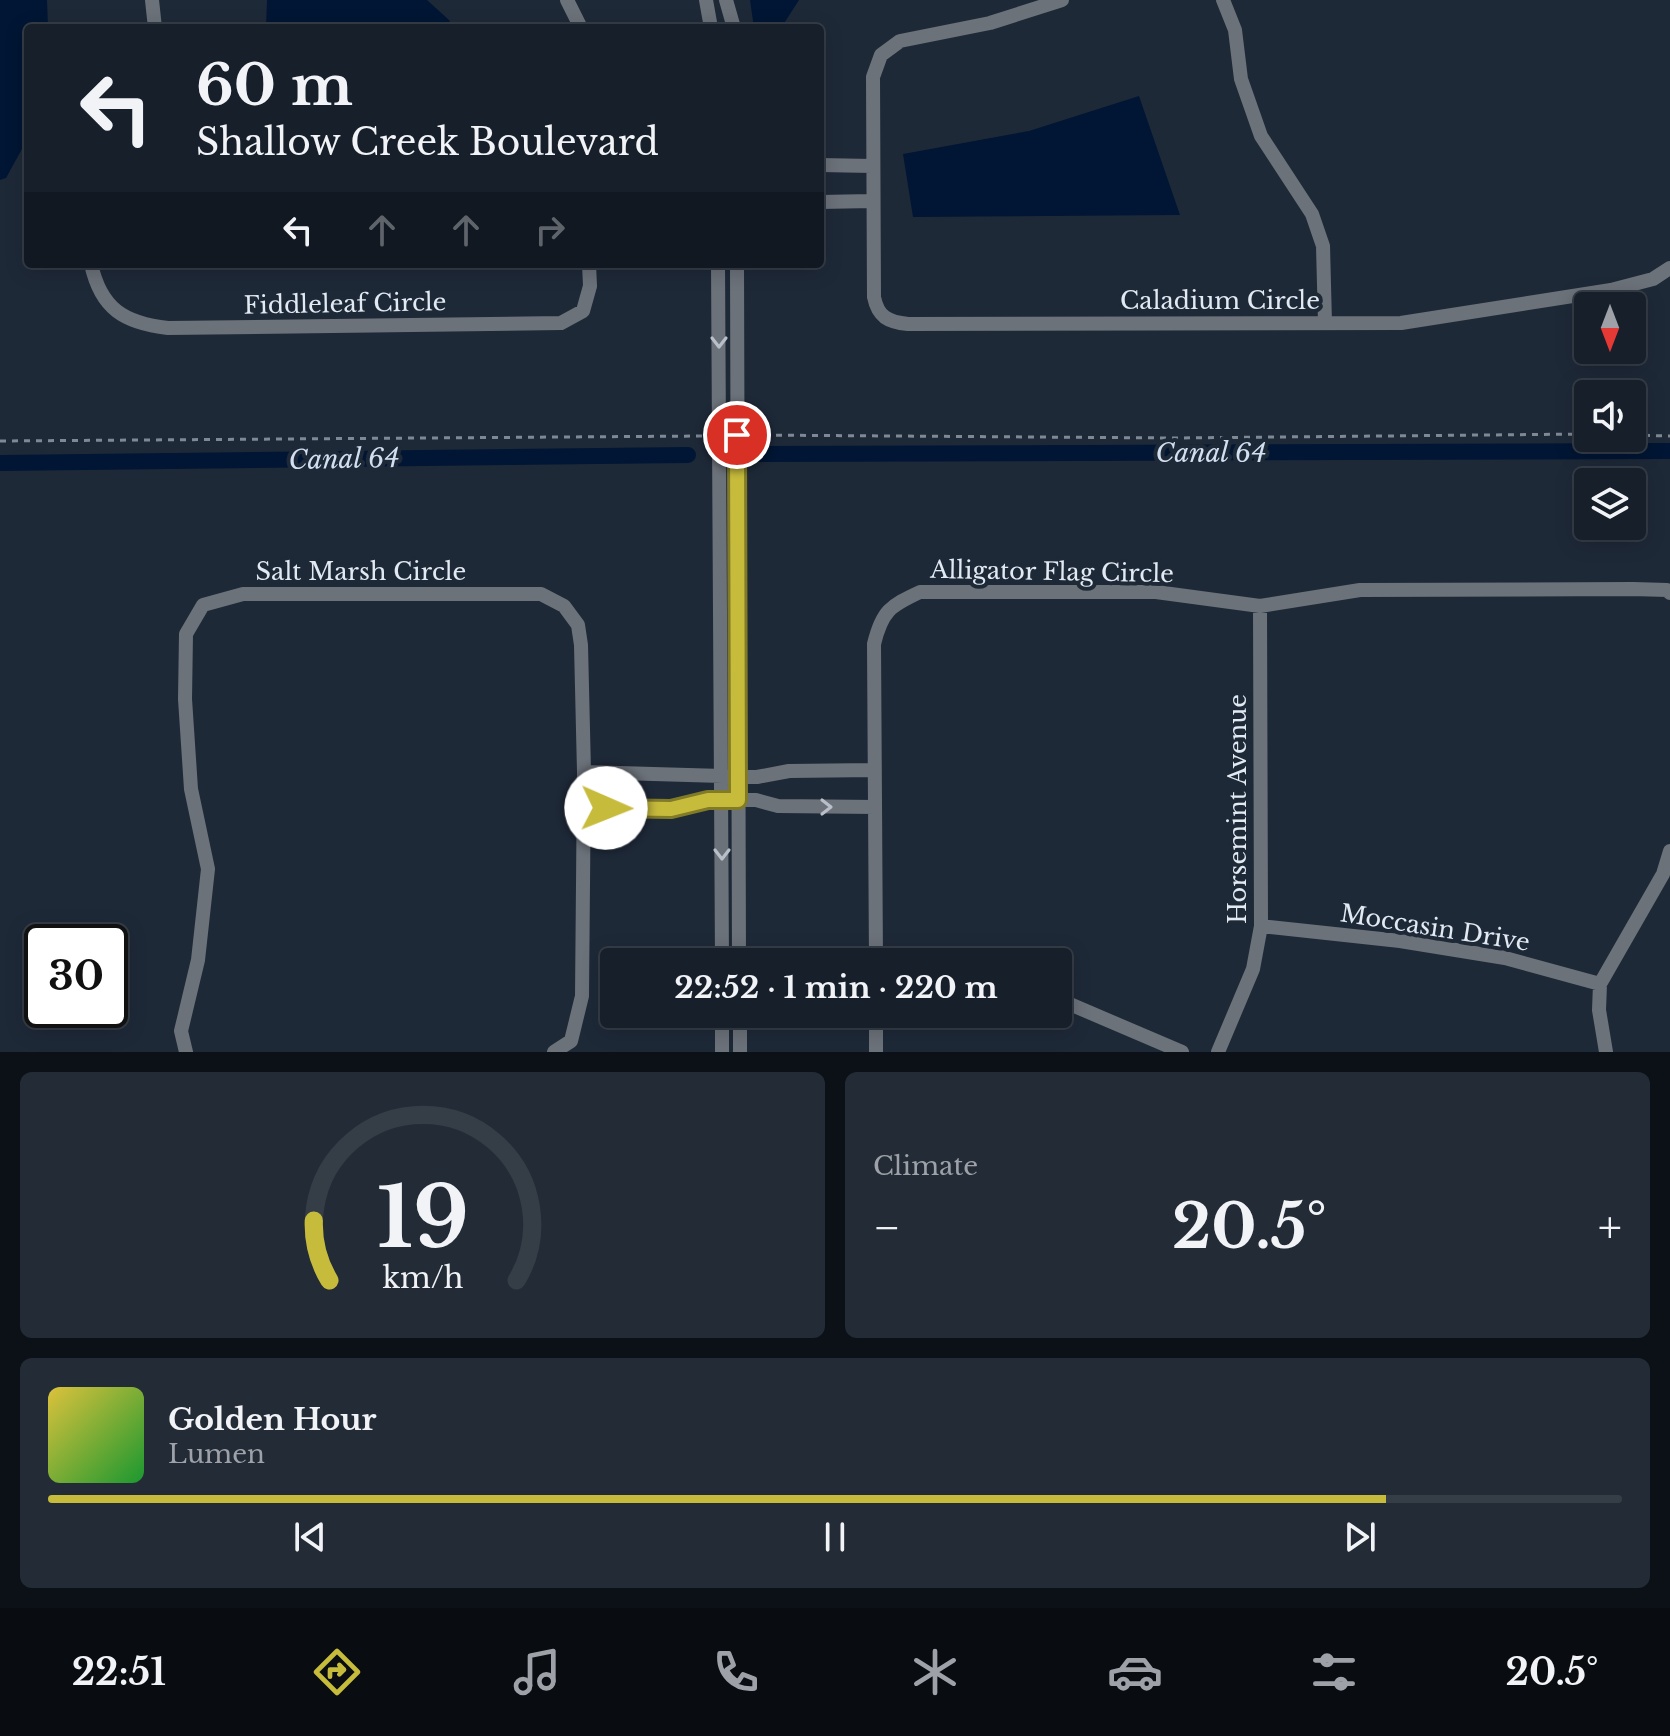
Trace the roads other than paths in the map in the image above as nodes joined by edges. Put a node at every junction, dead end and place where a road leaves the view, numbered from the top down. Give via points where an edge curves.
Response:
1 (152, 0) edge
2 (567, 0) edge
3 (706, 0) edge
4 (726, 0) edge
5 (1062, 0) edge
6 (1223, 0) edge
7 (155, 24) edge
8 (579, 24) edge
9 (710, 24) edge
10 (733, 24) edge
11 (824, 165) edge
12 (872, 166) junction
13 (872, 201) junction
14 (824, 202) edge
15 (92, 268) edge
16 (589, 268) edge
17 (718, 268) edge
18 (737, 268) edge
19 (1670, 268) edge
20 (1325, 323) junction
21 (1670, 593) edge
22 (1260, 606) junction
23 (874, 770) junction
24 (584, 772) junction
25 (730, 777) junction
26 (722, 800) junction
27 (738, 800) junction
28 (875, 807) junction
29 (584, 808) junction
30 (1670, 851) edge
31 (1261, 926) junction
32 (722, 948) edge
33 (739, 948) edge
34 (876, 948) edge
35 (1600, 984) junction
36 (1072, 1005) edge
37 (722, 1028) edge
38 (740, 1028) edge
39 (876, 1028) edge
40 (186, 1052) edge
41 (554, 1052) edge
42 (722, 1052) edge
43 (740, 1052) edge
44 (876, 1052) edge
45 (1182, 1052) edge
46 (1218, 1052) edge
47 (1606, 1052) edge

1 - 7 street
2 - 8 street
3 - 9 street
4 - 10 street
5 - 12 street, Caladium Circle via 990,23 900,41 881,55 873,77
6 - 20 street via 1261,136 1312,214 1323,246
11 - 12 street
12 - 13 street, Caladium Circle
13 - 14 street
13 - 20 street, Caladium Circle via 874,297 877,310 889,322
15 - 16 street, Fiddleleaf Circle via 111,307 129,320 168,328 561,323 583,311
17 -> 25 street
18 - 25 street
19 - 20 street, Caladium Circle via 1653,279 1611,290 1451,317
21 - 22 street, Alligator Flag Circle via 1360,590
22 - 23 street, Alligator Flag Circle via 1156,592 920,592 892,605 876,633
22 - 31 street, Horsemint Avenue
23 - 25 street
23 - 28 street, Alligator Flag Circle
24 - 25 street
24 - 29 street, Salt Marsh Circle
24 - 40 street, Salt Marsh Circle via 578,625 564,606 541,594 243,594 203,605 186,634 191,789 208,869 198,960 181,1031
25 - 26 street
25 - 27 street
26 - 27 street
26 - 29 street via 671,809
26 -> 32 street
27 -> 28 street
27 - 33 street
28 - 34 street, Alligator Flag Circle
29 - 41 street, Salt Marsh Circle via 582,996 571,1041
30 - 35 street via 1663,874
31 - 35 street, Moccasin Drive via 1490,956
31 - 46 street, Horsemint Avenue via 1253,969
35 - 47 street
36 - 45 street
37 - 42 street
38 - 43 street
39 - 44 street

